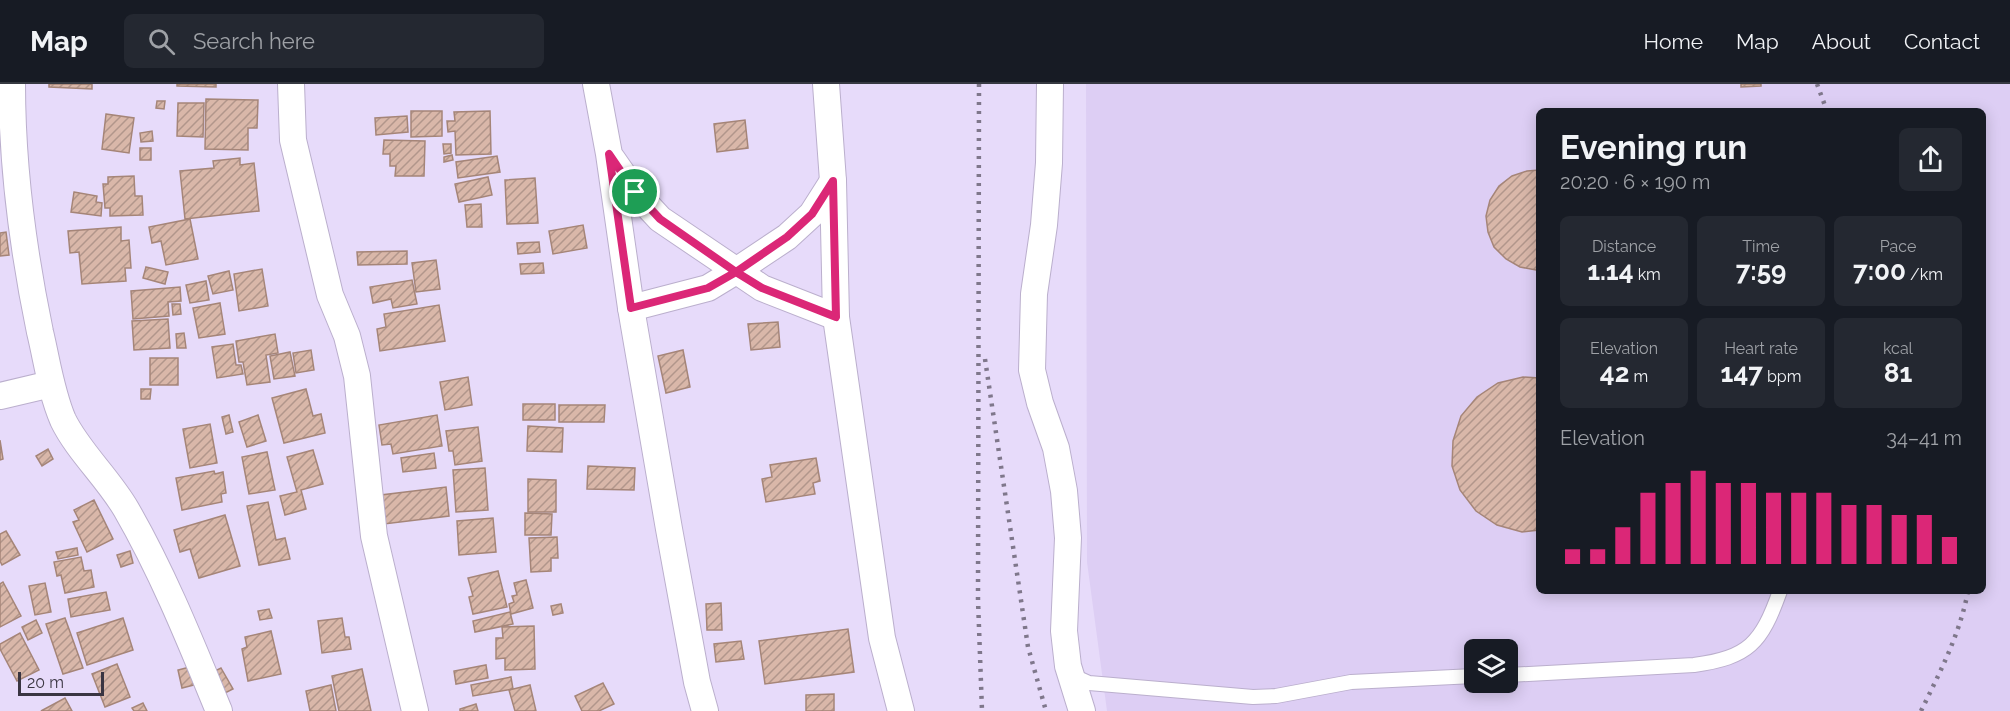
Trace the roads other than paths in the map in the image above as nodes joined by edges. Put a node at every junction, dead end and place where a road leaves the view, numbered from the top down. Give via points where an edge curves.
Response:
1 (12, 84) edge
2 (291, 84) edge
3 (596, 84) edge
4 (826, 84) edge
5 (1050, 84) edge
6 (609, 154) junction
7 (833, 181) junction
8 (736, 272) junction
9 (631, 308) junction
10 (836, 317) junction
11 (51, 384) junction
12 (0, 396) edge
13 (1779, 594) edge
14 (1068, 666) junction
15 (1518, 674) edge
16 (1464, 676) edge
17 (219, 711) edge
18 (415, 711) edge
19 (705, 711) edge
20 (901, 711) edge
21 (1082, 711) edge

1 - 11 street via 12,135 22,224
2 - 18 street via 293,140 330,295 347,336 357,376 374,536
3 - 6 street
4 - 7 street
5 - 14 street via 1049,163 1034,294 1032,370 1056,448 1064,491 1068,538 1064,631
6 - 8 street via 635,192 660,219
6 - 9 street
7 - 8 street via 812,214 787,237
7 - 10 street
8 - 9 street via 708,288
8 - 10 street via 762,288
9 - 19 street
10 - 20 street via 882,638
11 - 12 street
11 - 17 street via 64,421 115,489 138,529
13 - 15 lane via 1757,638 1741,654 1720,662
14 - 16 lane via 1078,678 1089,683 1253,697 1351,682
14 - 21 street

